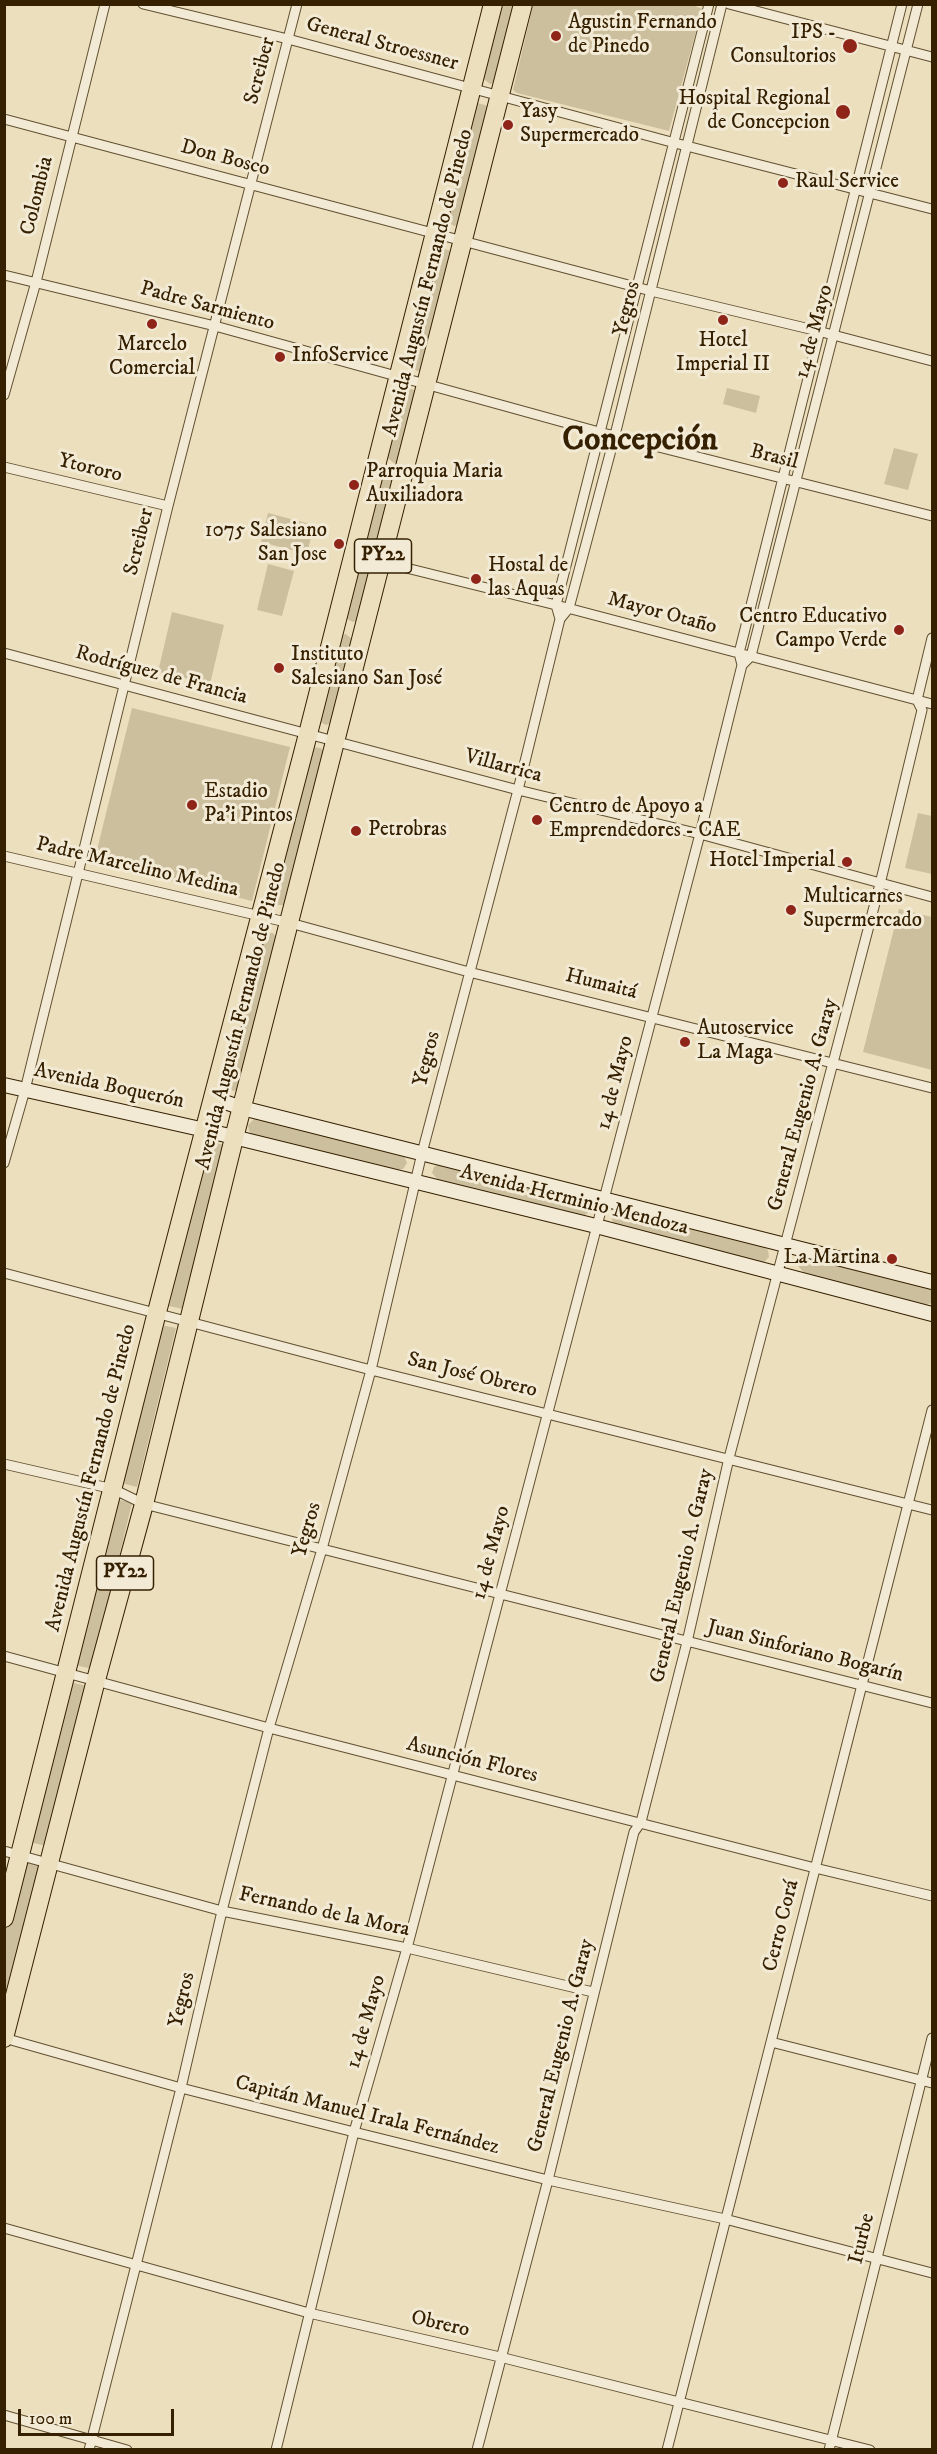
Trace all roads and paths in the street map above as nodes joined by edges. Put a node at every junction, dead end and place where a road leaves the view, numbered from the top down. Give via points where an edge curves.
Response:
1 (105, 4) edge
2 (143, 4) edge
3 (297, 4) edge
4 (493, 4) edge
5 (523, 4) edge
6 (709, 4) edge
7 (722, 4) edge
8 (729, 4) edge
9 (902, 4) edge
10 (918, 4) edge
11 (288, 39) junction
12 (891, 46) junction
13 (906, 51) junction
14 (933, 57) edge
15 (471, 87) junction
16 (499, 95) junction
17 (4, 119) edge
18 (71, 136) junction
19 (675, 143) junction
20 (687, 146) junction
21 (250, 184) junction
22 (854, 189) junction
23 (869, 193) junction
24 (933, 209) edge
25 (435, 233) junction
26 (464, 240) junction
27 (4, 275) edge
28 (36, 282) junction
29 (638, 287) junction
30 (651, 291) junction
31 (215, 326) junction
32 (818, 331) junction
33 (834, 335) junction
34 (933, 362) edge
35 (398, 378) junction
36 (426, 386) junction
37 (4, 395) edge
38 (599, 432) junction
39 (615, 435) junction
40 (4, 467) edge
41 (782, 478) junction
42 (794, 481) junction
43 (168, 506) junction
44 (933, 516) edge
45 (382, 562) junction
46 (556, 604) junction
47 (569, 608) junction
48 (560, 619) junction
49 (933, 638) edge
50 (4, 653) edge
51 (739, 653) junction
52 (751, 656) junction
53 (742, 665) junction
54 (124, 683) junction
55 (917, 700) junction
56 (932, 701) edge
57 (921, 710) junction
58 (308, 734) junction
59 (336, 741) junction
60 (518, 790) junction
61 (700, 834) junction
62 (4, 856) edge
63 (78, 873) junction
64 (879, 884) junction
65 (933, 897) edge
66 (261, 916) junction
67 (290, 923) junction
68 (469, 972) junction
69 (652, 1016) junction
70 (834, 1065) junction
71 (4, 1085) edge
72 (933, 1088) edge
73 (25, 1090) junction
74 (213, 1098) junction
75 (242, 1108) junction
76 (205, 1130) junction
77 (234, 1138) junction
78 (422, 1154) junction
79 (4, 1163) edge
80 (417, 1183) junction
81 (605, 1199) junction
82 (596, 1226) junction
83 (785, 1245) junction
84 (4, 1274) edge
85 (778, 1275) junction
86 (933, 1282) edge
87 (157, 1312) junction
88 (933, 1314) edge
89 (188, 1320) junction
90 (371, 1370) junction
91 (933, 1410) edge
92 (549, 1414) junction
93 (729, 1458) junction
94 (4, 1464) edge
95 (112, 1489) junction
96 (144, 1504) junction
97 (909, 1504) junction
98 (933, 1510) edge
99 (322, 1549) junction
100 (499, 1595) junction
101 (687, 1642) junction
102 (4, 1656) edge
103 (66, 1672) junction
104 (96, 1680) junction
105 (863, 1685) junction
106 (933, 1703) edge
107 (269, 1728) junction
108 (453, 1775) junction
109 (641, 1822) junction
110 (12, 1853) edge
111 (49, 1862) junction
112 (815, 1868) junction
113 (933, 1896) edge
114 (222, 1911) junction
115 (4, 1918) edge
116 (407, 1948) junction
117 (593, 1992) junction
118 (5, 2038) edge
119 (933, 2038) edge
120 (771, 2042) junction
121 (922, 2080) junction
122 (933, 2083) edge
123 (181, 2088) junction
124 (354, 2132) junction
125 (548, 2180) junction
126 (725, 2219) junction
127 (4, 2228) edge
128 (877, 2257) junction
129 (135, 2265) junction
130 (933, 2273) edge
131 (309, 2313) junction
132 (500, 2357) junction
133 (679, 2403) junction
134 (4, 2415) edge
135 (90, 2445) edge
136 (830, 2445) edge
137 (127, 2450) edge
138 (276, 2450) edge
139 (477, 2450) edge
140 (667, 2450) edge
141 (870, 2450) edge

1 - 18 street, Colombia
2 - 11 street, General Stroessner
3 - 11 street, Screiber
4 - 15 highway, Avenida Augustín Fernando de Pinedo / PY22
5 - 16 highway, Avenida Augustín Fernando de Pinedo / PY22
6 - 19 street, Yegros
7 - 20 street, Yegros
8 - 12 street
9 - 12 street, 14 de Mayo
10 - 13 street, 14 de Mayo
11 - 15 street, General Stroessner
11 - 21 street, Screiber
12 - 13 street
12 - 22 street, 14 de Mayo
13 - 14 street
13 - 23 street, 14 de Mayo
15 - 16 street, General Stroessner
15 - 25 highway, Avenida Augustín Fernando de Pinedo / PY22
16 - 19 street, General Stroessner
16 - 26 highway, Avenida Augustín Fernando de Pinedo / PY22
17 - 18 street, Don Bosco
18 - 21 street, Don Bosco
18 - 28 street, Colombia
19 - 20 street, General Stroessner
19 - 29 street, Yegros
20 - 22 street, General Stroessner
20 - 30 street, Yegros
21 - 25 street, Don Bosco
21 - 31 street, Screiber
22 - 23 street, General Stroessner
22 - 32 street, 14 de Mayo
23 - 24 street, General Stroessner
23 - 33 street, 14 de Mayo
25 - 26 street, Don Bosco
25 - 35 highway, Avenida Augustín Fernando de Pinedo / PY22
26 - 29 street, Don Bosco
26 - 36 highway, Avenida Augustín Fernando de Pinedo / PY22
27 - 28 street, Padre Sarmiento
28 - 31 street, Padre Sarmiento
28 - 37 street, Colombia
29 - 30 street, Don Bosco
29 - 38 street, Yegros
30 - 32 street, Don Bosco
30 - 39 street, Yegros
31 - 35 street, Padre Sarmiento
31 - 43 street, Screiber
32 - 33 street, Don Bosco
32 - 41 street, 14 de Mayo
33 - 34 street, Don Bosco
33 - 42 street, 14 de Mayo
35 - 36 street, Brasil
35 - 58 highway, Avenida Augustín Fernando de Pinedo / PY22
36 - 38 street, Brasil
36 - 45 highway, Avenida Augustín Fernando de Pinedo / PY22
38 - 39 street, Brasil
38 - 46 street, Yegros
39 - 41 street, Brasil
39 - 47 street, Yegros
40 - 43 street, Ytororo
41 - 42 street, Brasil
41 - 51 street, 14 de Mayo
42 - 44 street, Brasil
42 - 52 street, 14 de Mayo
43 - 54 street, Screiber
45 - 46 street, Mayor Otaño
45 - 59 highway, Avenida Augustín Fernando de Pinedo / PY22
46 - 47 street, Mayor Otaño
46 - 48 street, Yegros
47 - 48 street, Yegros
47 - 51 street, Mayor Otaño
48 - 60 street, Yegros
49 - 55 street
50 - 54 street, Rodríguez de Francia
51 - 52 street, Mayor Otaño
51 - 53 street, 14 de Mayo
52 - 53 street
52 - 55 street, Mayor Otaño
53 - 61 street, 14 de Mayo
54 - 58 street, Rodríguez de Francia
54 - 63 street, Screiber
55 - 56 street, Mayor Otaño
55 - 57 street
56 - 57 street
57 - 64 street, General Eugenio A. Garay
58 - 59 street, Villarrica
58 - 66 highway, Avenida Augustín Fernando de Pinedo / PY22
59 - 60 street, Villarrica
59 - 67 highway, Avenida Augustín Fernando de Pinedo / PY22
60 - 61 street, Villarrica
60 - 68 street, Yegros
61 - 64 street, Villarrica
61 - 69 street, 14 de Mayo
62 - 63 street, Padre Marcelino Medina
63 - 66 street, Padre Marcelino Medina
63 - 73 street, Screiber
64 - 65 street, Villarrica
64 - 70 street, General Eugenio A. Garay
66 - 67 street, Humaitá
66 - 74 highway, Avenida Augustín Fernando de Pinedo / PY22
67 - 68 street, Humaitá
67 - 75 highway, Avenida Augustín Fernando de Pinedo / PY22
68 - 69 street, Humaitá
68 - 78 street, Yegros
69 - 70 street, Humaitá
69 - 81 street, 14 de Mayo
70 - 72 street, Humaitá
70 - 83 street, General Eugenio A. Garay
71 - 73 street, Avenida Boquerón
73 - 76 street, Avenida Boquerón
73 - 79 street, Screiber
74 - 75 street, Avenida Herminio Mendoza
74 - 76 highway, Avenida Augustín Fernando de Pinedo / PY22
75 - 77 highway, Avenida Augustín Fernando de Pinedo / PY22
75 - 78 street, Avenida Herminio Mendoza
76 - 77 street, Avenida Herminio Mendoza
76 - 87 highway, Avenida Augustín Fernando de Pinedo / PY22
77 - 80 street, Avenida Herminio Mendoza
77 - 89 highway, Avenida Augustín Fernando de Pinedo / PY22
78 - 80 street, Yegros
78 - 81 street, Avenida Herminio Mendoza
80 - 82 street, Avenida Herminio Mendoza
80 - 90 street, Yegros
81 - 82 street, 14 de Mayo
81 - 83 street, Avenida Herminio Mendoza
82 - 85 street, Avenida Herminio Mendoza
82 - 92 street, 14 de Mayo
83 - 85 street, General Eugenio A. Garay
83 - 86 street, Avenida Herminio Mendoza
84 - 87 street, San José Obrero
85 - 88 street, Avenida Herminio Mendoza
85 - 93 street, General Eugenio A. Garay
87 - 89 street, San José Obrero
87 - 95 highway, Avenida Augustín Fernando de Pinedo / PY22
89 - 90 street, San José Obrero
89 - 96 highway, Avenida Augustín Fernando de Pinedo / PY22
90 - 92 street, San José Obrero
90 - 99 street, Yegros
91 - 97 street, Cerro Corá
92 - 93 street, San José Obrero
92 - 100 street, 14 de Mayo
93 - 97 street, San José Obrero
93 - 101 street, General Eugenio A. Garay
94 - 95 street, Juan Sinforiano Bogarín
95 - 96 street, Juan Sinforiano Bogarín
95 - 103 highway, Avenida Augustín Fernando de Pinedo / PY22
96 - 99 street, Juan Sinforiano Bogarín
96 - 104 highway, Avenida Augustín Fernando de Pinedo / PY22
97 - 98 street, San José Obrero
97 - 105 street, Cerro Corá
99 - 100 street, Juan Sinforiano Bogarín
99 - 107 street, Yegros
100 - 101 street, Juan Sinforiano Bogarín
100 - 108 street, 14 de Mayo
101 - 105 street, Juan Sinforiano Bogarín
101 - 109 street, General Eugenio A. Garay
102 - 103 street, Asunción Flores
103 - 104 street, Asunción Flores
103 - 110 highway, Avenida Augustín Fernando de Pinedo / PY22
104 - 107 street, Asunción Flores
104 - 111 highway, Avenida Augustín Fernando de Pinedo / PY22
105 - 106 street, Juan Sinforiano Bogarín
105 - 112 street, Cerro Corá
107 - 108 street, Asunción Flores
107 - 114 street, Yegros
108 - 109 street, Asunción Flores
108 - 116 street, 14 de Mayo
109 - 112 street, Asunción Flores
109 - 117 street, General Eugenio A. Garay via 634,1832
110 - 111 street, Fernando de la Mora
110 - 115 highway, Avenida Augustín Fernando de Pinedo / PY22
111 - 114 street, Fernando de la Mora
111 - 118 highway, Avenida Augustín Fernando de Pinedo / PY22
112 - 113 street, Asunción Flores
112 - 120 street, Cerro Corá
114 - 116 street, Fernando de la Mora
114 - 123 street, Yegros
116 - 117 street, Fernando de la Mora
116 - 124 street, 14 de Mayo
117 - 125 street, General Eugenio A. Garay
118 - 123 street, Capitán Manuel Irala Fernández
119 - 121 street, Iturbe
120 - 121 street
120 - 126 street, Cerro Corá
121 - 122 street
121 - 128 street, Iturbe
123 - 124 street, Capitán Manuel Irala Fernández
123 - 129 street, Yegros
124 - 125 street, Capitán Manuel Irala Fernández
124 - 131 street, 14 de Mayo
125 - 126 street, Capitán Manuel Irala Fernández
125 - 132 street, General Eugenio A. Garay
126 - 128 street, Capitán Manuel Irala Fernández
126 - 133 street, Cerro Corá
127 - 129 street, Obrero
128 - 130 street, Capitán Manuel Irala Fernández
128 - 136 street, Iturbe
129 - 131 street, Obrero
129 - 135 street, Yegros
131 - 132 street, Obrero
131 - 138 street, 14 de Mayo
132 - 133 street, Obrero
132 - 139 street, General Eugenio A. Garay
133 - 136 street, Obrero
133 - 140 street, Cerro Corá
134 - 135 street
135 - 137 street
136 - 141 street, Obrero

